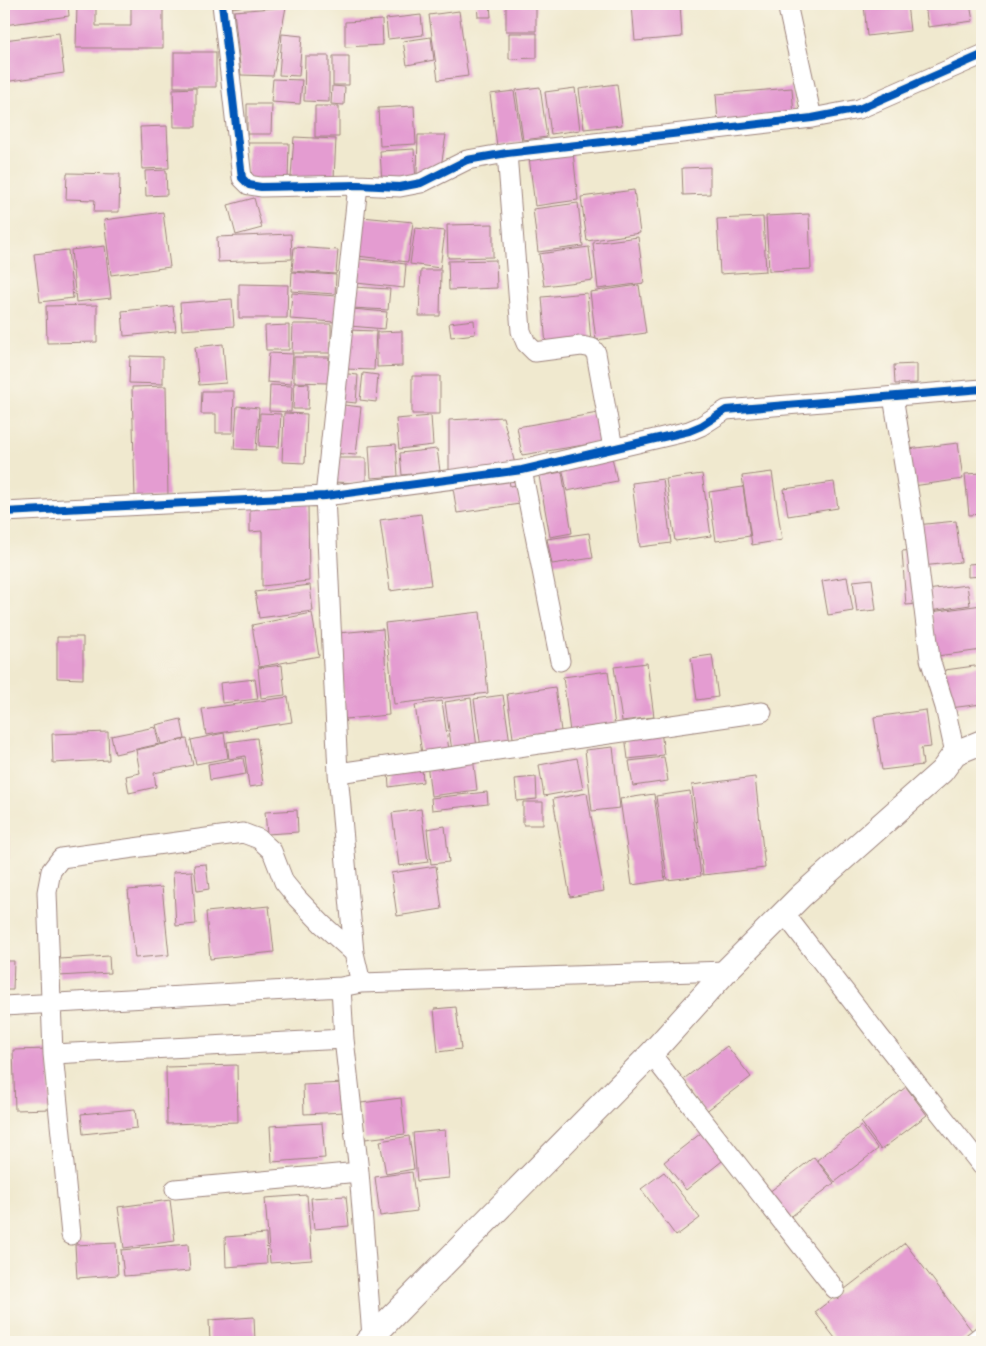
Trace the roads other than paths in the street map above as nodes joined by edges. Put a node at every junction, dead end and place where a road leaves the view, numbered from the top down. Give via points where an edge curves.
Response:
1 (222, 4) edge
2 (787, 4) edge
3 (982, 55) edge
4 (812, 118) junction
5 (507, 153) junction
6 (358, 185) junction
7 (982, 389) edge
8 (893, 396) junction
9 (613, 448) junction
10 (522, 470) junction
11 (325, 496) junction
12 (4, 512) edge
13 (560, 661) dead end
14 (762, 712) dead end
15 (982, 742) edge
16 (955, 754) junction
17 (338, 773) junction
18 (784, 913) junction
19 (354, 953) junction
20 (726, 971) junction
21 (362, 983) junction
22 (341, 987) junction
23 (51, 1003) junction
24 (4, 1006) edge
25 (344, 1039) junction
26 (53, 1054) junction
27 (651, 1054) junction
28 (982, 1166) edge
29 (359, 1172) junction
30 (175, 1189) dead end
31 (71, 1235) dead end
32 (835, 1289) dead end
33 (982, 1335) edge
34 (370, 1339) edge
35 (974, 1342) edge

1 - 6 street via 242,178 249,185 261,187
2 - 4 street
3 - 4 street via 860,109
4 - 5 street
5 - 6 street via 468,160 421,183
5 - 9 street via 521,331 535,352 581,346 592,348 596,353
6 - 11 street
7 - 8 street
8 - 9 street via 726,410 689,431
8 - 16 street via 914,527 930,659
9 - 10 street
10 - 11 street
10 - 13 street
11 - 12 street
11 - 17 street
14 - 17 street
15 - 16 street
16 - 18 street via 942,772
17 - 19 street
18 - 20 street
18 - 28 street
19 - 21 street
19 - 23 street via 284,882 272,851 259,839 243,833 61,858 51,871 47,892
20 - 21 street
20 - 27 street
21 - 22 street
22 - 23 street
22 - 25 street
23 - 24 street
23 - 26 street
25 - 26 street
25 - 29 street
26 - 31 street
27 - 32 street
27 - 34 street
29 - 30 street
29 - 34 street
33 - 35 street

